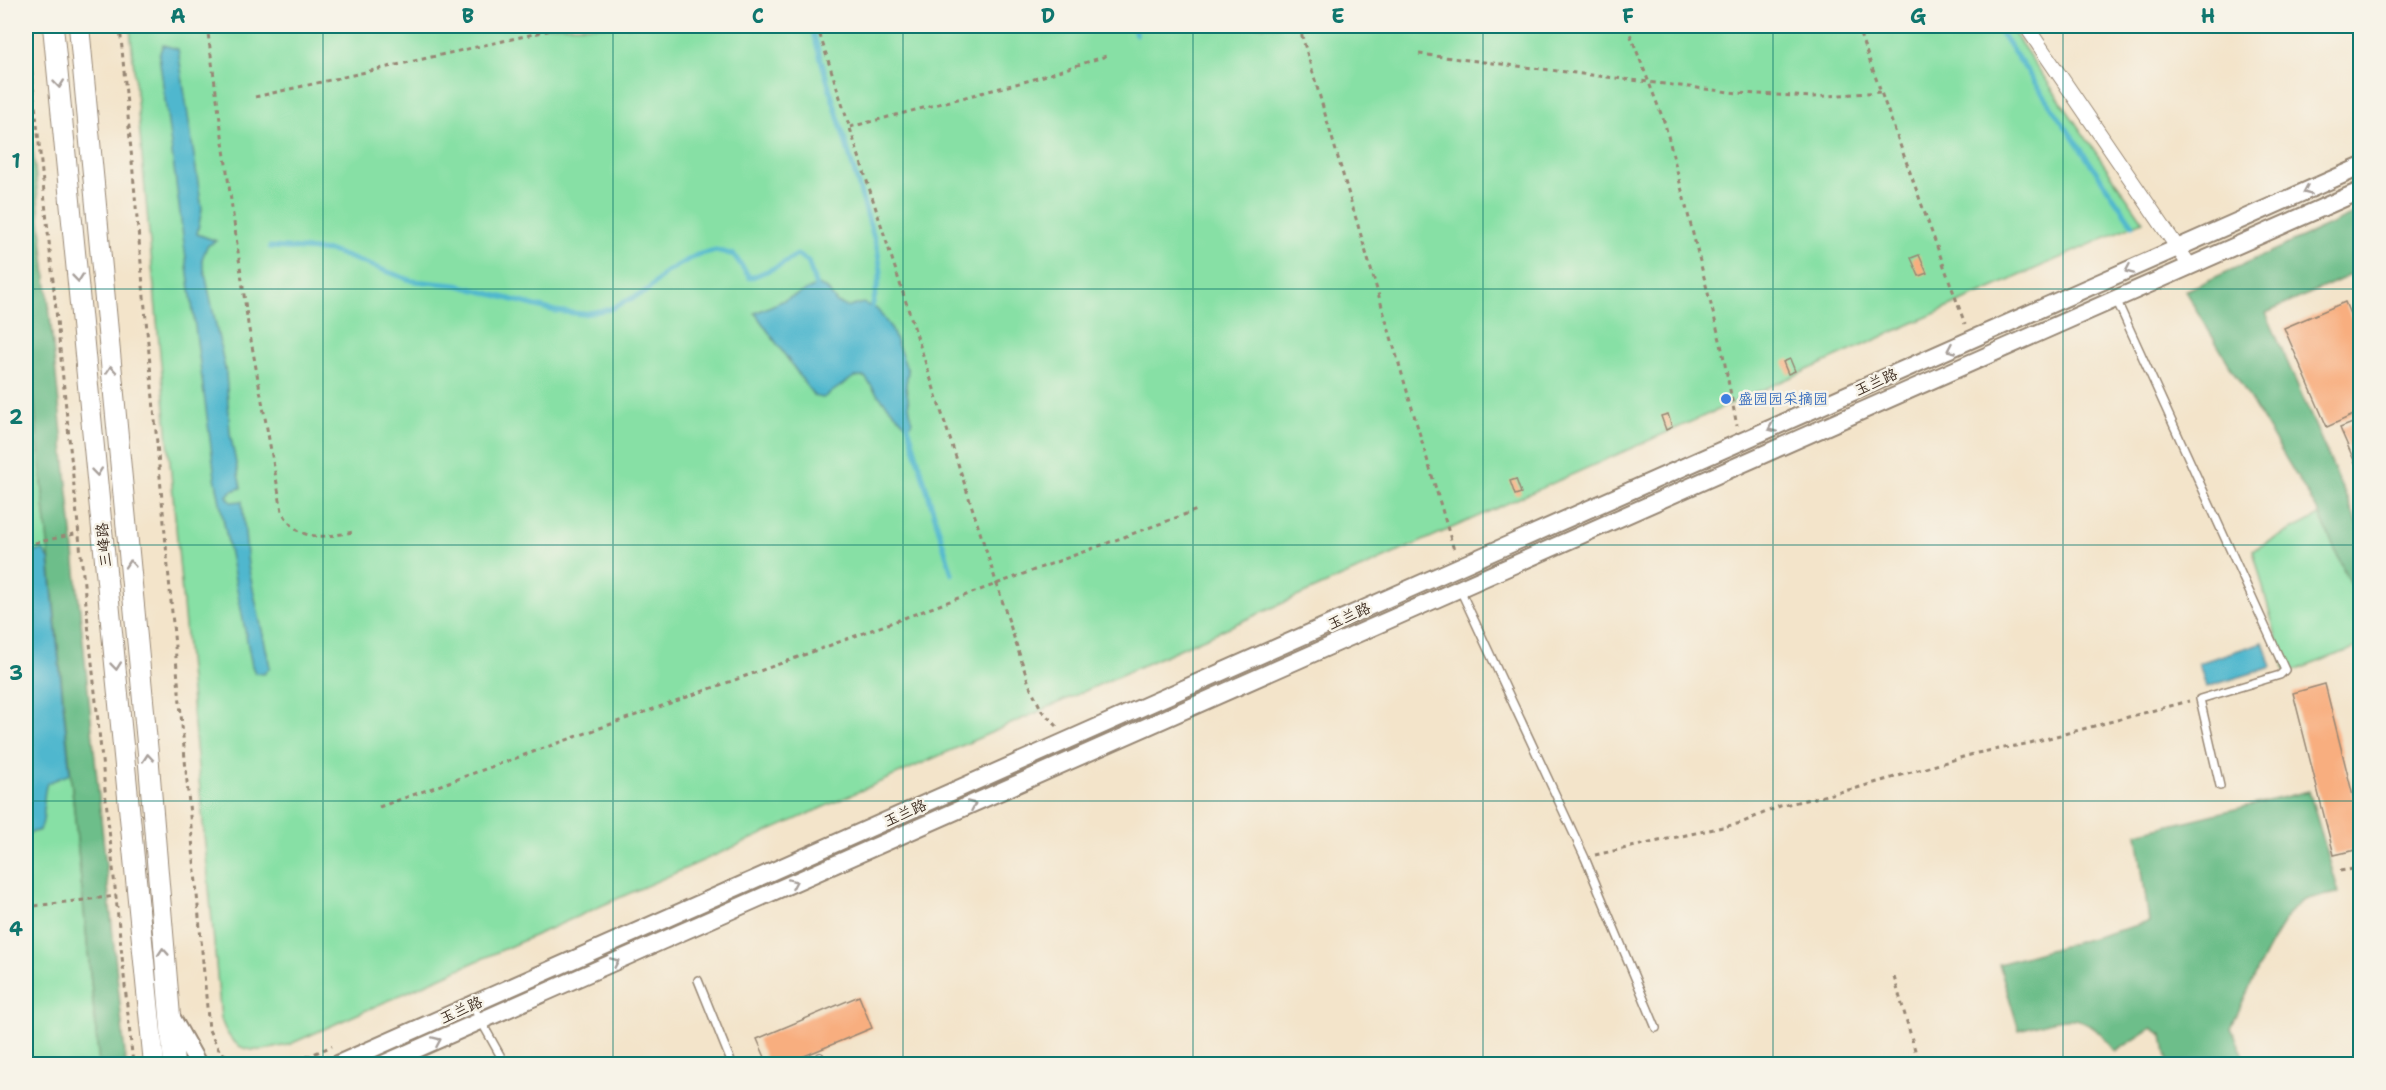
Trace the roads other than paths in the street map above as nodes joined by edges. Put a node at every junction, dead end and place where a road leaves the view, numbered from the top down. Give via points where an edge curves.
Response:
1 (53, 26) edge
2 (79, 26) edge
3 (2026, 26) edge
4 (2361, 167) edge
5 (2361, 190) edge
6 (2178, 248) junction
7 (2190, 266) junction
8 (2116, 299) junction
9 (1464, 587) junction
10 (2220, 786) dead end
11 (698, 980) dead end
12 (472, 1005) junction
13 (159, 1012) junction
14 (481, 1021) junction
15 (1656, 1028) dead end
16 (820, 1056) dead end
17 (144, 1065) edge
18 (154, 1065) edge
19 (174, 1065) edge
20 (198, 1065) edge
21 (338, 1065) edge
22 (383, 1065) edge
23 (505, 1065) edge
24 (732, 1065) edge
25 (823, 1065) edge

1 -> 13 main road, 三峰路
13 -> 2 main road, 三峰路 via 147,741
3 - 6 street
4 -> 6 street, 玉兰路
5 - 7 street, 玉兰路
6 - 7 street
6 -> 12 street, 玉兰路
7 - 8 street, 玉兰路
8 - 9 street, 玉兰路
8 - 10 lane via 2285,670 2280,675 2199,699
14 -> 9 street, 玉兰路
9 - 15 lane via 1463,596 1585,858
11 - 24 lane
12 - 14 lane
12 - 21 street, 玉兰路
13 - 17 street
13 - 18 main road, 三峰路
13 - 19 main road, 三峰路
13 - 20 street
22 -> 14 street, 玉兰路
14 - 23 lane
16 - 25 lane

